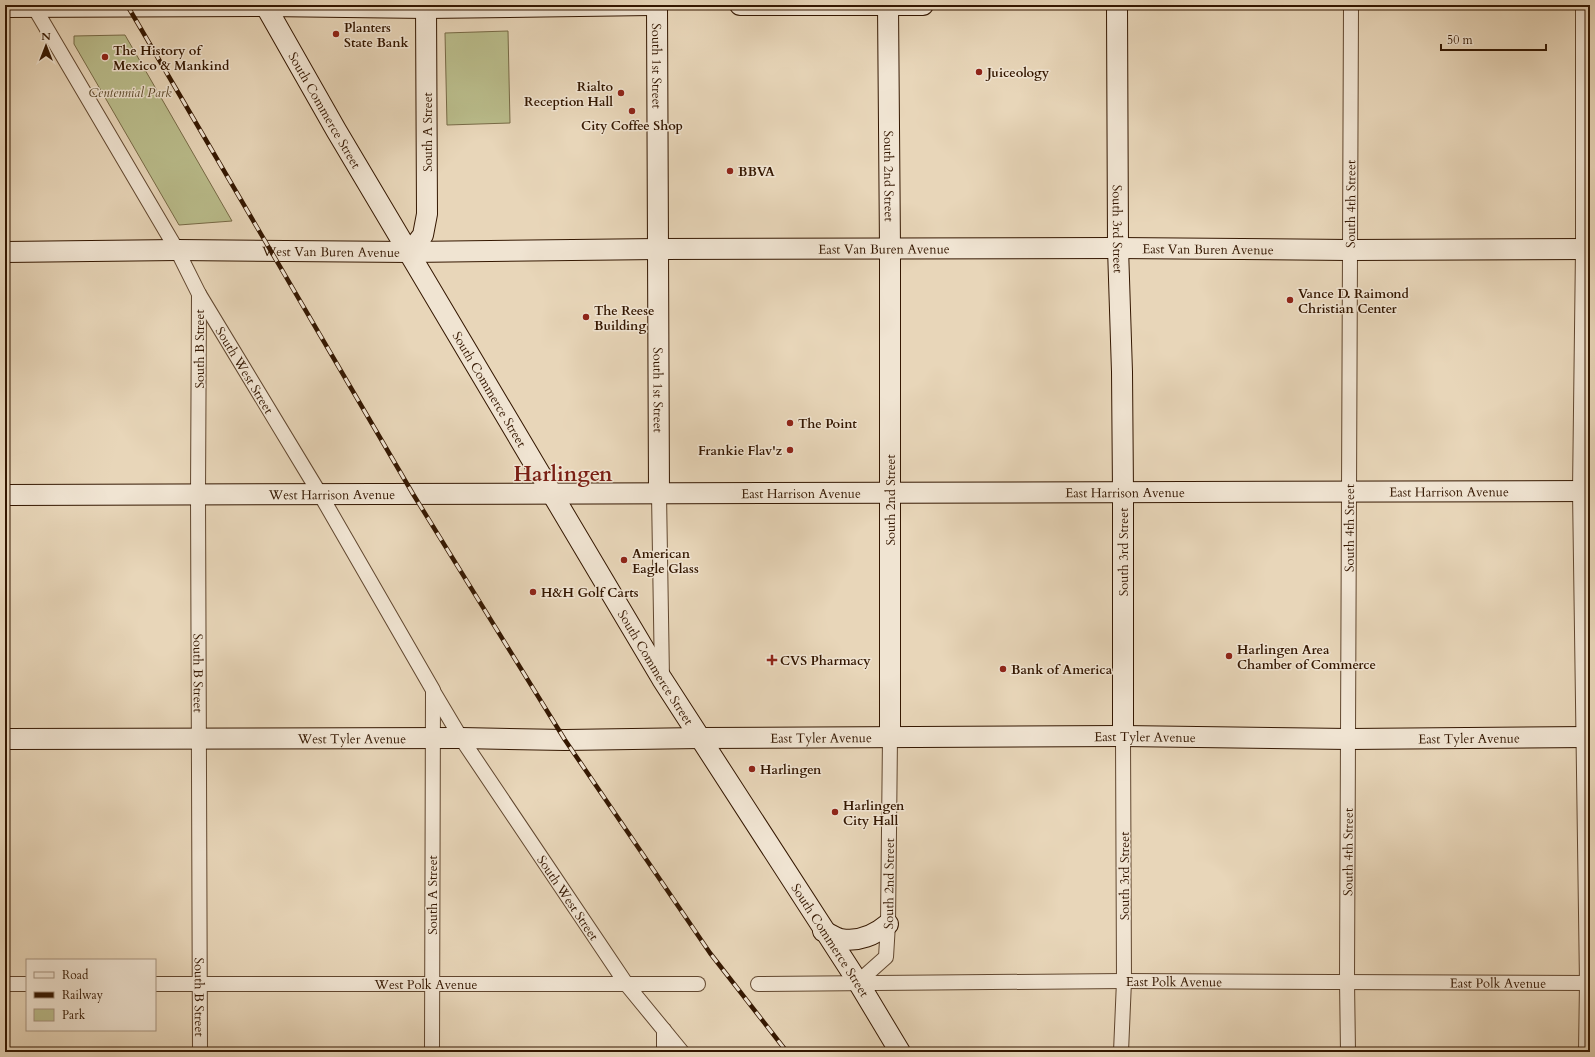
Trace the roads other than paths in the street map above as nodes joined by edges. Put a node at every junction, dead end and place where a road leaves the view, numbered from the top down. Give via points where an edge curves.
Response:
1 (651, 5) edge
2 (657, 5) edge
3 (740, 5) edge
4 (888, 5) edge
5 (923, 5) edge
6 (1117, 5) edge
7 (1351, 5) edge
8 (1583, 5) edge
9 (265, 6) edge
10 (426, 6) edge
11 (5, 7) edge
12 (34, 8) junction
13 (1118, 248) junction
14 (658, 249) junction
15 (890, 249) junction
16 (1587, 249) edge
17 (177, 250) junction
18 (1349, 250) junction
19 (5, 252) edge
20 (410, 252) junction
21 (200, 294) junction
22 (1585, 491) edge
23 (1349, 492) junction
24 (1123, 493) junction
25 (320, 494) junction
26 (552, 494) junction
27 (659, 494) junction
28 (890, 494) junction
29 (5, 495) edge
30 (198, 495) junction
31 (662, 679) junction
32 (433, 690) junction
33 (1123, 736) junction
34 (890, 737) junction
35 (1587, 737) edge
36 (5, 738) edge
37 (200, 738) junction
38 (432, 738) junction
39 (461, 738) junction
40 (700, 738) junction
41 (1349, 739) junction
42 (888, 924) junction
43 (824, 931) junction
44 (1124, 981) junction
45 (1347, 981) junction
46 (858, 982) junction
47 (1588, 983) edge
48 (5, 984) edge
49 (26, 984) edge
50 (156, 984) edge
51 (200, 984) junction
52 (432, 984) junction
53 (698, 984) dead end
54 (758, 984) dead end
55 (628, 985) junction
56 (664, 1030) junction
57 (200, 1052) edge
58 (432, 1052) edge
59 (664, 1052) edge
60 (682, 1052) edge
61 (900, 1052) edge
62 (1121, 1052) edge
63 (1348, 1052) edge
64 (1586, 1052) edge

1 - 10 street
2 - 14 street, South 1st Street
3 - 4 street
4 - 5 street
4 - 15 street, South 2nd Street
6 - 13 street, South 3rd Street
7 - 18 street, South 4th Street
8 - 16 street
9 - 10 street
9 - 12 street
9 - 20 street, South Commerce Street
10 - 20 street, South A Street via 427,214 423,235
11 - 12 street
12 - 17 street, South West Street
13 - 15 street, East Van Buren Avenue
13 - 18 street, East Van Buren Avenue
13 - 24 street, South 3rd Street
14 - 15 street, East Van Buren Avenue
14 - 20 street, West Van Buren Avenue
14 - 27 street, South 1st Street
15 - 28 street, South 2nd Street
16 - 18 street, East Van Buren Avenue
16 - 22 street
17 - 19 street, West Van Buren Avenue
17 - 20 street, West Van Buren Avenue
17 - 21 street, South West Street
18 - 23 street, South 4th Street
20 - 26 street, South Commerce Street
21 - 25 street, South West Street
21 - 30 street, South B Street
22 - 23 street, East Harrison Avenue
22 - 35 street
23 - 24 street, East Harrison Avenue
23 - 41 street, South 4th Street
24 - 28 street, East Harrison Avenue
24 - 33 street, South 3rd Street
25 - 26 street, West Harrison Avenue
25 - 30 street, West Harrison Avenue
25 - 32 street, South West Street
26 - 27 street, West Harrison Avenue
26 - 31 street, South Commerce Street
27 - 28 street, East Harrison Avenue
27 - 31 street, South 1st Street
28 - 34 street, South 2nd Street
29 - 30 street, West Harrison Avenue
30 - 37 street, South B Street
31 - 40 street, South Commerce Street
32 - 38 street
32 - 39 street, South West Street
33 - 34 street, East Tyler Avenue
33 - 41 street, East Tyler Avenue
33 - 44 street, South 3rd Street
34 - 40 street, East Tyler Avenue
34 - 42 street, South 2nd Street
35 - 41 street, East Tyler Avenue
35 - 47 street
36 - 37 street, West Tyler Avenue
37 - 38 street, West Tyler Avenue
37 - 51 street, South B Street
38 - 39 street, West Tyler Avenue
38 - 52 street, South A Street
39 - 40 street, West Tyler Avenue
39 - 55 street, South West Street
40 - 43 street, South Commerce Street
41 - 45 street, South 4th Street
42 - 43 street via 877,933 858,939 840,939
42 - 46 street, South 2nd Street via 886,957
43 - 46 street, South Commerce Street
44 - 45 street, East Polk Avenue
44 - 46 street, East Polk Avenue
44 - 62 street, South 3rd Street
45 - 47 street, East Polk Avenue
45 - 63 street, South 4th Street
46 - 54 street, East Polk Avenue
46 - 61 street, South Commerce Street
47 - 64 street
48 - 49 street
50 - 51 street, West Polk Avenue
51 - 52 street, West Polk Avenue
51 - 57 street, South B Street
52 - 55 street, West Polk Avenue
52 - 58 street, South A Street
53 - 55 street, West Polk Avenue
55 - 56 street, South West Street
56 - 59 street
56 - 60 street, South West Street

